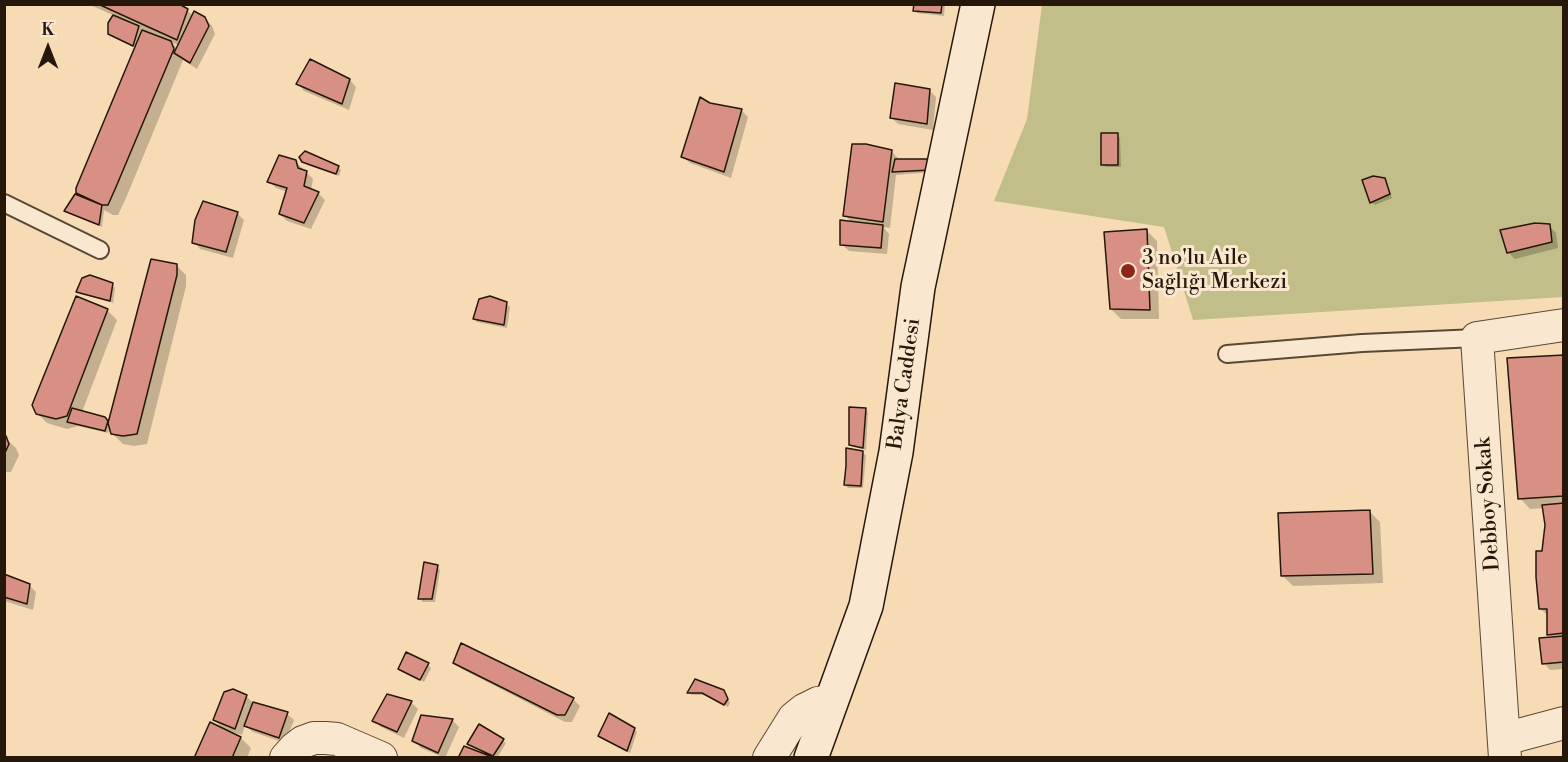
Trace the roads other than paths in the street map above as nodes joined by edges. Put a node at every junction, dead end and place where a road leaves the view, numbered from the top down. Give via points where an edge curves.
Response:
1 (978, 4) edge
2 (4, 202) edge
3 (100, 250) dead end
4 (1563, 325) edge
5 (1477, 338) junction
6 (1227, 354) dead end
7 (831, 703) junction
8 (1563, 723) edge
9 (1505, 748) edge
10 (286, 758) edge
11 (381, 758) edge
12 (769, 758) edge
13 (811, 758) edge

1 - 7 main road, Balya Caddesi via 918,286 896,452 866,606
2 - 3 lane
4 - 5 street
5 - 6 lane
5 - 9 street, Debboy Sokak
7 - 12 street via 818,703 794,718
7 - 13 main road, Balya Caddesi
8 - 9 street
10 - 11 street via 303,742 314,738 337,739

